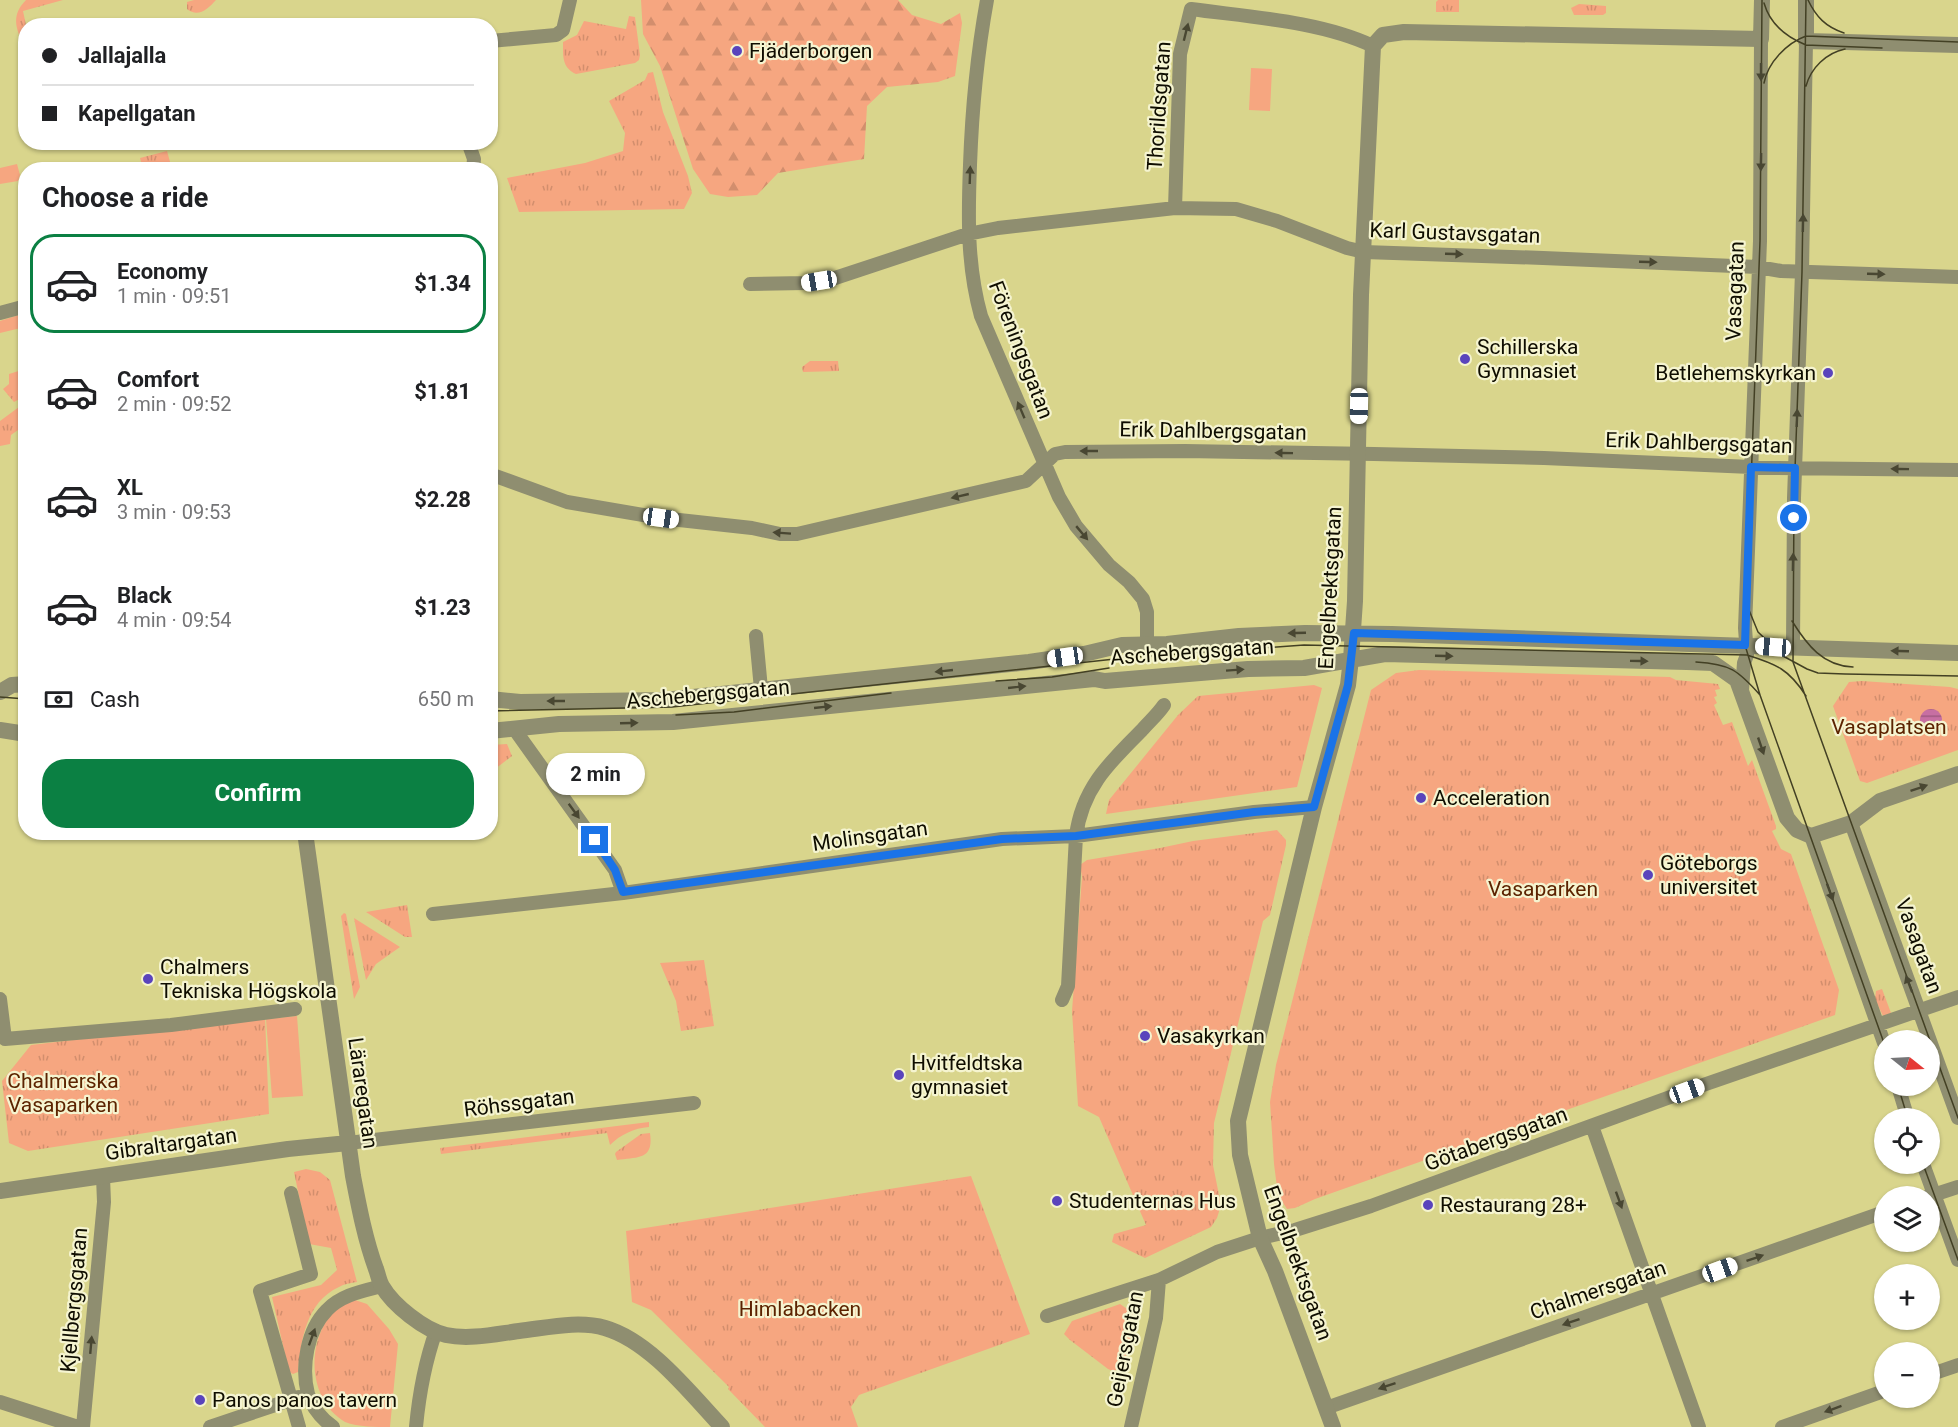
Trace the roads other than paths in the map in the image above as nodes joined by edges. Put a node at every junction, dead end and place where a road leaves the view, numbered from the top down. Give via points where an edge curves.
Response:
1 (570, 0) edge
2 (987, 0) edge
3 (1762, 0) edge
4 (1806, 0) edge
5 (1761, 39) junction
6 (498, 40) edge
7 (1806, 41) junction
8 (1958, 45) edge
9 (1373, 46) junction
10 (1175, 208) junction
11 (968, 234) junction
12 (1364, 252) junction
13 (1758, 267) junction
14 (1802, 272) junction
15 (1958, 277) edge
16 (750, 284) dead end
17 (18, 308) edge
18 (0, 313) edge
19 (1358, 454) junction
20 (1043, 464) junction
21 (1751, 467) junction
22 (1795, 468) junction
23 (1958, 470) edge
24 (498, 477) edge
25 (1354, 633) junction
26 (756, 636) dead end
27 (1148, 644) junction
28 (1792, 647) junction
29 (1746, 650) junction
30 (1958, 653) edge
31 (1351, 659) junction
32 (18, 678) edge
33 (0, 679) edge
34 (18, 685) edge
35 (761, 689) junction
36 (1742, 690) junction
37 (0, 692) edge
38 (498, 700) edge
39 (1164, 705) dead end
40 (0, 730) edge
41 (515, 730) junction
42 (498, 731) edge
43 (18, 733) edge
44 (1958, 774) edge
45 (1314, 807) junction
46 (1851, 823) junction
47 (1076, 836) junction
48 (1811, 836) junction
49 (306, 840) edge
50 (623, 892) junction
51 (433, 914) dead end
52 (1958, 997) edge
53 (0, 999) edge
54 (1062, 1000) dead end
55 (295, 1009) dead end
56 (1919, 1011) junction
57 (1878, 1026) junction
58 (1879, 1030) edge
59 (694, 1103) dead end
60 (1958, 1118) edge
61 (1592, 1126) junction
62 (348, 1143) junction
63 (103, 1177) junction
64 (1958, 1187) edge
65 (0, 1191) edge
66 (291, 1193) dead end
67 (1940, 1193) edge
68 (1874, 1216) edge
69 (1940, 1219) edge
70 (1260, 1238) junction
71 (1958, 1260) edge
72 (1159, 1280) junction
73 (382, 1286) junction
74 (1652, 1294) junction
75 (1047, 1316) dead end
76 (436, 1331) junction
77 (1958, 1365) edge
78 (1940, 1371) edge
79 (308, 1394) junction
80 (1874, 1395) edge
81 (292, 1399) junction
82 (0, 1402) edge
83 (1326, 1408) junction
84 (78, 1427) edge
85 (83, 1427) edge
86 (210, 1427) edge
87 (298, 1427) edge
88 (333, 1427) edge
89 (416, 1427) edge
90 (722, 1427) edge
91 (1131, 1427) edge
92 (1333, 1427) edge
93 (1700, 1427) edge
94 (1782, 1427) edge

1 - 6 street via 563,30 556,35
11 -> 2 street, Föreningsgatan via 973,97
3 - 5 street, Vasagatan
4 - 7 street
5 - 9 street via 1404,32 1383,35
5 -> 13 street, Vasagatan
7 - 8 street
14 -> 7 street
10 -> 9 street, Thorildsgatan via 1180,54 1191,9 1321,28
9 - 12 street, Engelbrektsgatan
10 - 11 street, Karl Gustavsgatan
10 - 12 street, Karl Gustavsgatan via 1236,210
11 - 16 street, Karl Gustavsgatan via 832,279
20 -> 11 street, Föreningsgatan via 981,316 973,288
12 -> 13 street, Karl Gustavsgatan
12 - 19 street, Engelbrektsgatan
13 - 14 street, Karl Gustavsgatan
13 - 21 street, Vasagatan
14 -> 15 street, Karl Gustavsgatan
22 -> 14 street
17 - 18 street
19 -> 20 street, Erik Dahlbergsgatan via 1076,451 1055,454
19 - 21 street, Erik Dahlbergsgatan
19 - 25 street, Engelbrektsgatan
20 -> 24 street, Erik Dahlbergsgatan via 1026,481 813,531 780,534 567,502
20 -> 27 street, Föreningsgatan via 1076,526 1143,600 1148,612
21 - 22 street, Erik Dahlbergsgatan
21 - 29 street, Vasagatan
23 -> 22 street, Erik Dahlbergsgatan
28 -> 22 street
25 -> 27 street, Aschebergsgatan via 1239,636
25 - 29 street, Aschebergsgatan
25 - 31 street, Engelbrektsgatan
26 - 35 street
27 -> 35 street, Aschebergsgatan via 1029,662
28 - 29 street
30 -> 28 street
29 - 36 street
31 -> 36 street, Aschebergsgatan via 1392,654 1713,663 1737,680
41 -> 31 street, Aschebergsgatan via 559,724 673,722 1094,679 1304,668
31 - 45 street, Engelbrektsgatan via 1348,685
32 - 33 street
34 - 37 street
35 -> 38 street, Aschebergsgatan via 664,700
36 -> 48 street via 1787,818 1797,830
39 - 47 street via 1094,783 1078,818
40 - 43 street
41 - 42 street, Aschebergsgatan
41 -> 50 street via 595,840 615,870
46 -> 44 street via 1880,801
45 - 47 street, Molinsgatan
45 - 70 street, Engelbrektsgatan via 1238,1121 1240,1155
46 - 48 street
56 -> 46 street, Vasagatan
47 - 50 street, Molinsgatan via 1002,839
47 - 54 street via 1068,986
48 -> 57 street
49 - 62 street, Läraregatan
50 - 51 street, Molinsgatan
52 - 56 street, Götabergsgatan
53 - 55 street via 5,1040
56 - 57 street, Götabergsgatan
56 - 60 street, Vasagatan
57 - 58 street
57 - 61 street, Götabergsgatan
59 - 62 street, Röhssgatan
61 - 70 street, Götabergsgatan via 1371,1206
61 -> 74 street
62 - 63 street, Gibraltargatan
62 - 73 street, Läraregatan via 362,1221
63 - 65 street, Gibraltargatan
85 -> 63 street, Kjellbergsgatan
64 - 67 street
66 - 81 street via 311,1274 260,1291
74 -> 68 street, Chalmersgatan
69 - 71 street
70 - 72 street, Götabergsgatan via 1217,1252
70 - 83 street, Engelbrektsgatan
72 - 75 street, Götabergsgatan
72 - 91 street, Geijersgatan via 1156,1318
73 - 76 street, Läraregatan via 412,1317
79 -> 73 street via 307,1351 321,1316 337,1301
74 -> 83 street, Chalmersgatan
74 - 93 street
76 - 89 street
76 - 90 street via 472,1336 561,1326 604,1328 647,1351
77 - 78 street
79 - 81 street
79 - 88 street via 323,1419
80 -> 94 street
81 - 86 street
81 - 87 street
82 - 84 street
83 - 92 street, Engelbrektsgatan

